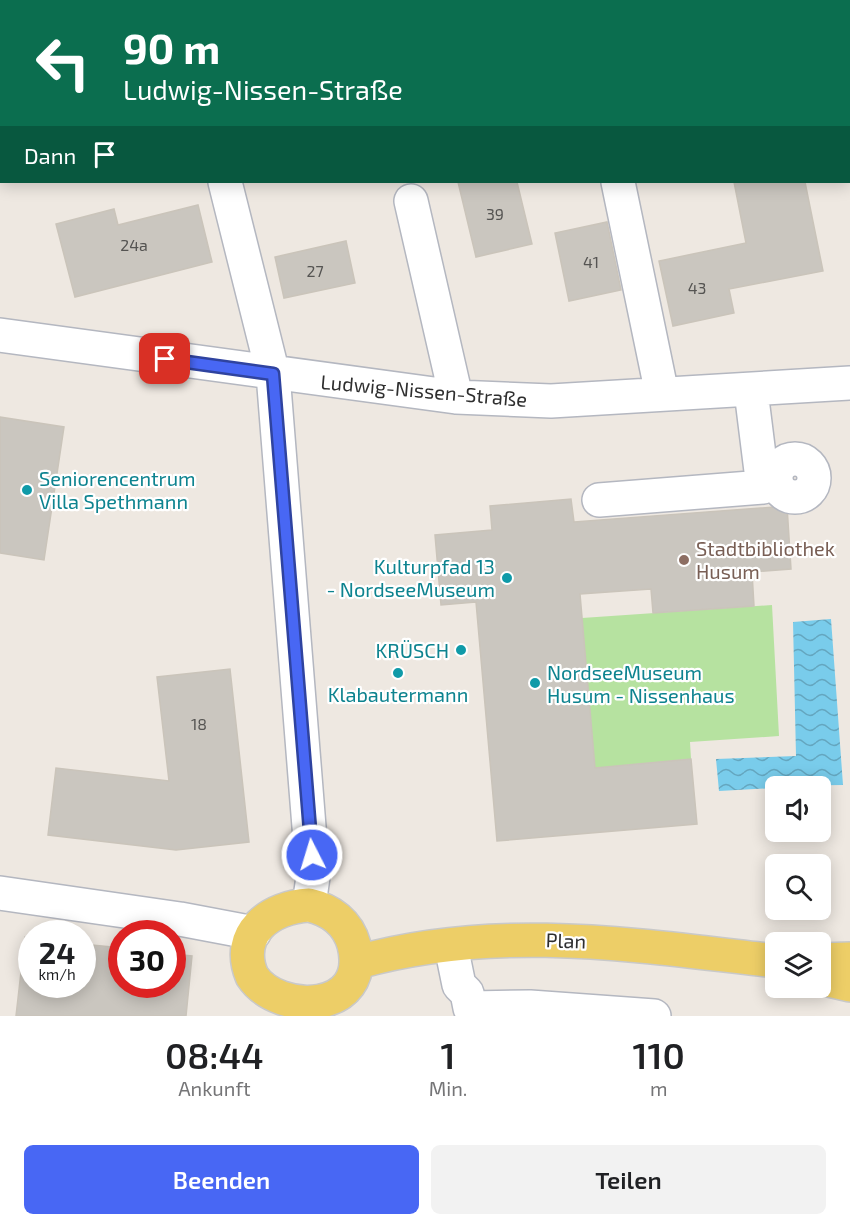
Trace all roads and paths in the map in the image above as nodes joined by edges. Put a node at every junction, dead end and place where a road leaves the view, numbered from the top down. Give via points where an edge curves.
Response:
1 (225, 183) edge
2 (618, 183) edge
3 (411, 201) dead end
4 (0, 335) edge
5 (273, 374) junction
6 (850, 383) edge
7 (751, 391) junction
8 (662, 394) junction
9 (456, 397) junction
10 (599, 500) dead end
11 (0, 893) edge
12 (309, 904) junction
13 (254, 933) junction
14 (451, 946) junction
15 (850, 959) edge
16 (765, 960) edge
17 (831, 960) edge
18 (358, 962) junction
19 (831, 981) edge
20 (850, 985) edge
21 (472, 1008) edge
22 (286, 1014) edge
23 (654, 1016) edge

1 - 5 street
2 - 8 street
3 - 9 street
4 - 5 street, Ludwig-Nissen-Straße
5 - 9 street, Ludwig-Nissen-Straße
5 - 12 street via 313,877
6 - 7 street, Ludwig-Nissen-Straße
7 - 8 street, Ludwig-Nissen-Straße
7 - 10 street via 769,484
8 - 9 street, Ludwig-Nissen-Straße via 551,401
11 - 13 street
12 - 13 main road via 277,910
12 - 18 main road via 337,916 351,933
13 - 22 main road via 248,966 258,991
14 - 16 main road, Plan via 522,939 618,942
14 - 18 main road, Plan via 402,950
14 - 21 street via 459,985
15 - 17 main road
18 - 22 main road via 354,982 341,998 325,1009
19 - 20 main road
21 - 23 street via 552,1008

